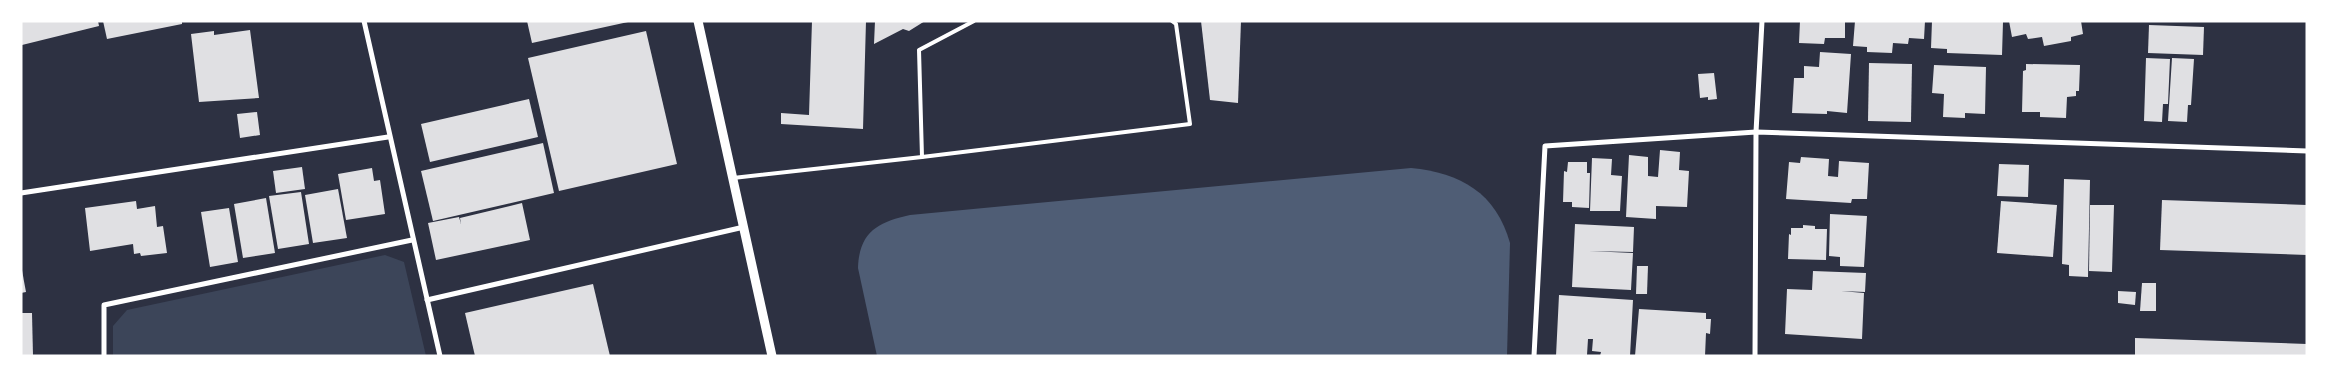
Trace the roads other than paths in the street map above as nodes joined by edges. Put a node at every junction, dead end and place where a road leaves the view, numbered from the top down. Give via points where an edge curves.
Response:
1 (364, 21) edge
2 (698, 21) edge
3 (974, 21) edge
4 (1172, 21) edge
5 (1762, 21) edge
6 (1756, 132) junction
7 (388, 137) junction
8 (2307, 151) edge
9 (922, 157) junction
10 (733, 178) junction
11 (21, 193) edge
12 (744, 227) junction
13 (412, 240) junction
14 (427, 300) junction
15 (104, 356) edge
16 (440, 356) edge
17 (772, 356) edge
18 (1534, 356) edge
19 (1756, 356) edge

1 - 7 street
2 - 10 street
3 - 9 lane via 919,50
4 - 9 lane via 1176,24 1190,124
5 - 6 street
6 - 8 street
6 - 18 street via 1545,146
6 - 19 street
7 - 11 street
7 - 13 street
9 - 10 lane
10 - 12 street
12 - 14 street
12 - 17 street
13 - 14 street
13 - 15 street via 104,305
14 - 16 street

